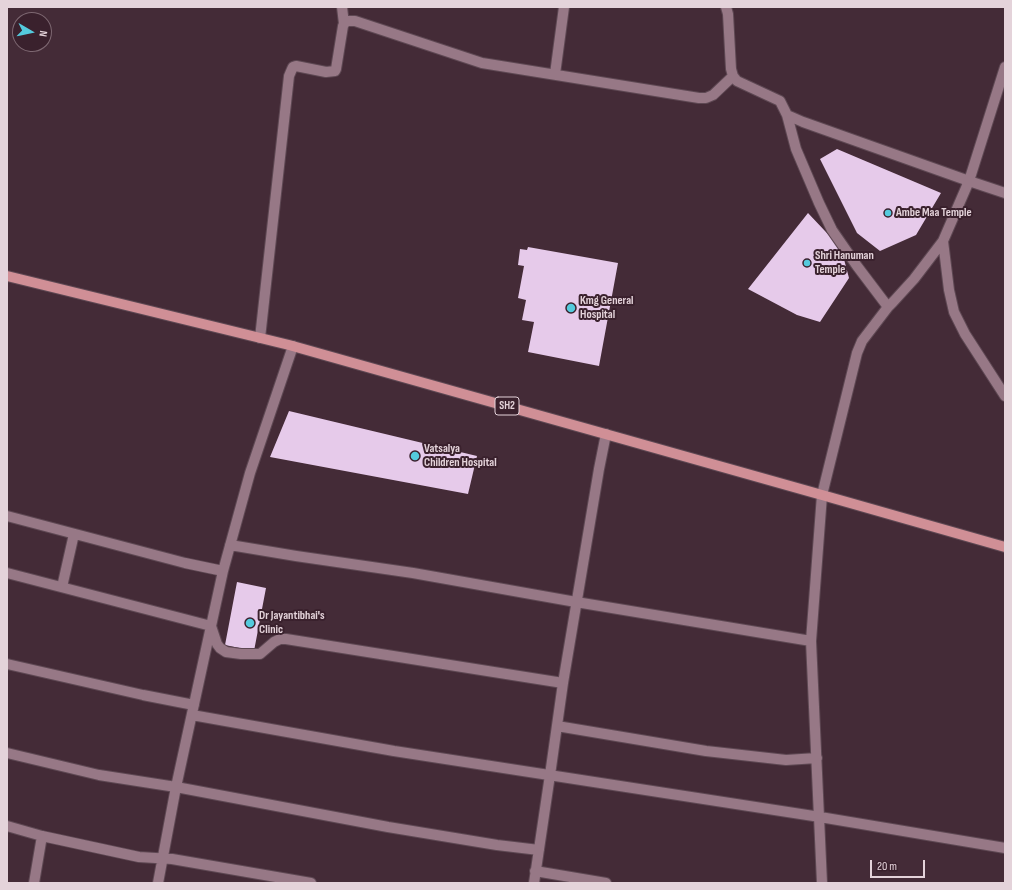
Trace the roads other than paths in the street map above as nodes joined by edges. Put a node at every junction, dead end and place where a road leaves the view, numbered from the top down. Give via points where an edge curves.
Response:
1 (342, 7) edge
2 (564, 7) edge
3 (726, 7) edge
4 (344, 24) junction
5 (1005, 67) edge
6 (555, 74) junction
7 (733, 76) junction
8 (787, 115) junction
9 (969, 181) junction
10 (1005, 192) edge
11 (943, 241) junction
12 (7, 276) edge
13 (888, 307) junction
14 (260, 338) junction
15 (293, 346) junction
16 (1005, 396) edge
17 (606, 434) junction
18 (822, 495) junction
19 (7, 516) edge
20 (74, 534) junction
21 (230, 545) junction
22 (1005, 547) edge
23 (223, 571) junction
24 (7, 573) edge
25 (62, 587) junction
26 (576, 602) junction
27 (211, 626) junction
28 (811, 641) junction
29 (7, 664) edge
30 (563, 683) junction
31 (193, 710) junction
32 (557, 726) junction
33 (7, 753) edge
34 (817, 758) junction
35 (550, 775) junction
36 (176, 787) junction
37 (820, 817) junction
38 (7, 826) edge
39 (42, 836) junction
40 (1005, 848) edge
41 (539, 850) junction
42 (162, 858) junction
43 (535, 871) junction
44 (34, 883) edge
45 (158, 883) edge
46 (311, 883) edge
47 (534, 883) edge
48 (606, 883) edge
49 (822, 883) edge

1 - 4 street
2 - 6 street
3 - 7 street
4 - 6 street via 347,21 354,21 482,63
4 - 14 street via 334,72 296,66 293,67 290,76
5 - 9 street
6 - 7 street via 699,98 713,95
7 - 8 street via 737,81 780,101
8 - 9 street
8 - 13 street via 796,149 832,230
9 - 10 street
9 - 11 street
11 - 13 street via 914,279
11 - 16 street via 948,290 954,312 965,334
12 - 14 main road, SH2
13 - 18 street via 862,341 857,353
14 - 15 main road, SH2
15 - 17 main road, SH2
15 - 21 street via 250,473
17 - 18 main road, SH2
17 - 26 street
18 - 22 main road, SH2
18 - 28 street
19 - 20 street
20 - 23 street
20 - 25 street
21 - 23 street
21 - 26 street via 413,573
23 - 27 street
24 - 25 street
25 - 27 street
26 - 28 street
26 - 30 street
27 - 30 street via 217,644 226,652 260,654 274,642 286,639
27 - 31 street
28 - 34 street
29 - 31 street
30 - 32 street
31 - 35 street via 394,751
31 - 36 street
32 - 34 street via 706,752 786,760
32 - 35 street
33 - 36 street via 99,775
34 - 37 street
35 - 37 street
35 - 41 street
36 - 41 street via 388,827
36 - 42 street
37 - 40 street
37 - 49 street
38 - 39 street
39 - 42 street via 138,858
39 - 44 street
41 - 43 street
42 - 45 street
42 - 46 street
43 - 47 street
43 - 48 street

